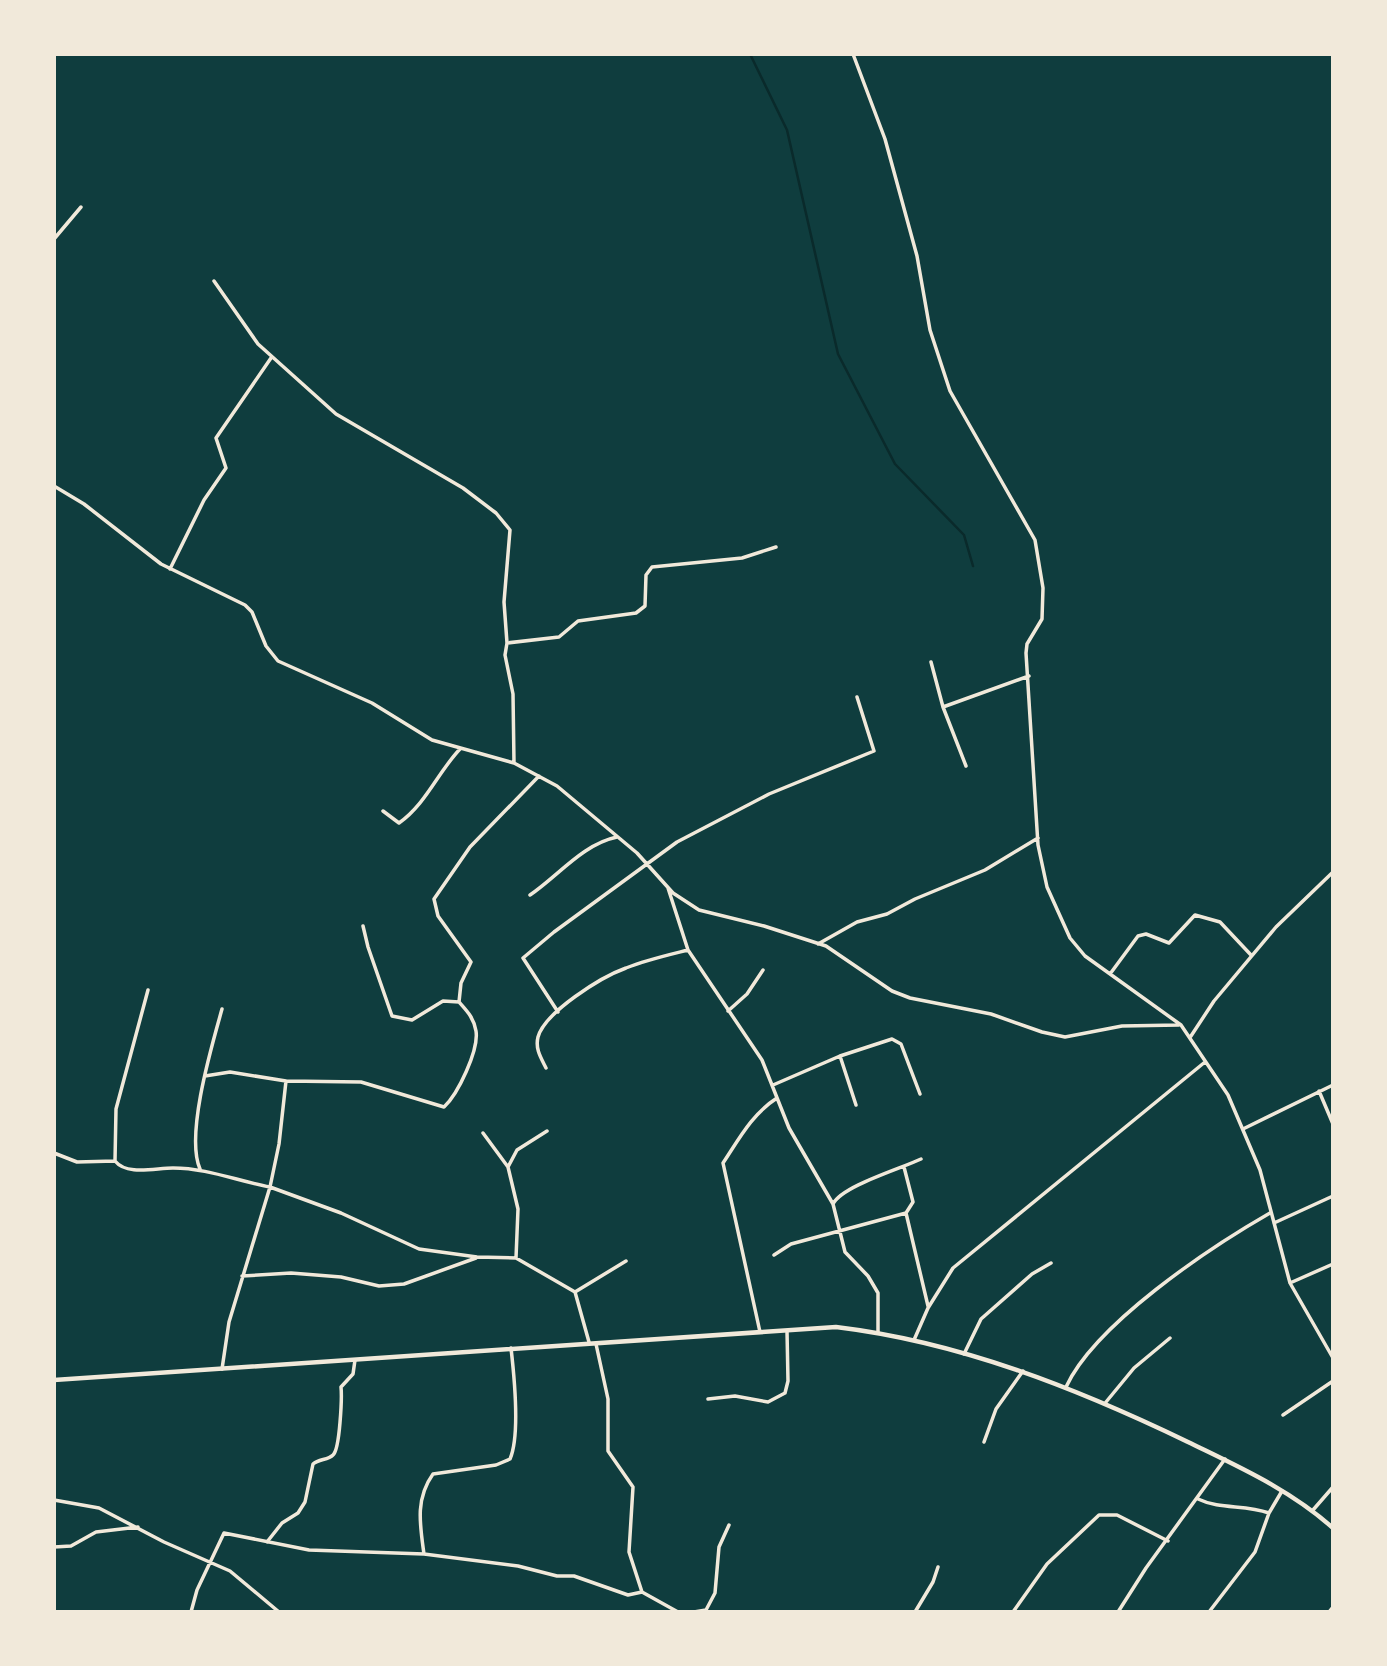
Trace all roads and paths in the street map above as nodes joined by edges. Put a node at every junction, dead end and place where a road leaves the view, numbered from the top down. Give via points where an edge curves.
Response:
1 (853, 54) edge
2 (81, 208) dead end
3 (54, 239) edge
4 (214, 281) dead end
5 (271, 358) junction
6 (54, 486) edge
7 (776, 547) dead end
8 (170, 569) junction
9 (507, 643) junction
10 (931, 662) dead end
11 (1028, 676) junction
12 (857, 696) dead end
13 (943, 707) junction
14 (460, 749) junction
15 (514, 763) junction
16 (966, 766) dead end
17 (539, 776) junction
18 (383, 811) dead end
19 (617, 837) junction
20 (1038, 838) junction
21 (645, 864) junction
22 (1333, 872) edge
23 (667, 887) junction
24 (530, 895) dead end
25 (363, 926) dead end
26 (818, 944) junction
27 (688, 950) junction
28 (1251, 955) junction
29 (763, 970) dead end
30 (1110, 974) junction
31 (148, 990) dead end
32 (459, 1002) junction
33 (222, 1009) dead end
34 (728, 1011) junction
35 (558, 1012) junction
36 (1181, 1025) junction
37 (1191, 1036) junction
38 (840, 1056) junction
39 (1206, 1062) junction
40 (547, 1068) dead end
41 (205, 1076) junction
42 (286, 1081) junction
43 (773, 1085) junction
44 (1333, 1085) edge
45 (1318, 1091) junction
46 (920, 1094) dead end
47 (777, 1098) junction
48 (856, 1105) dead end
49 (1333, 1124) edge
50 (1243, 1129) junction
51 (547, 1131) dead end
52 (483, 1133) dead end
53 (54, 1153) edge
54 (921, 1160) dead end
55 (115, 1161) junction
56 (508, 1167) junction
57 (904, 1167) junction
58 (201, 1168) junction
59 (270, 1188) junction
60 (1333, 1196) edge
61 (832, 1204) junction
62 (906, 1213) junction
63 (1270, 1213) junction
64 (1274, 1223) junction
65 (837, 1231) junction
66 (774, 1255) dead end
67 (477, 1257) junction
68 (516, 1258) junction
69 (626, 1261) dead end
70 (1051, 1264) dead end
71 (1333, 1264) edge
72 (242, 1276) junction
73 (1290, 1283) junction
74 (575, 1292) junction
75 (928, 1308) junction
76 (787, 1331) junction
77 (760, 1332) junction
78 (878, 1332) junction
79 (1170, 1338) dead end
80 (914, 1340) junction
81 (592, 1342) junction
82 (511, 1348) junction
83 (964, 1354) junction
84 (1333, 1358) edge
85 (355, 1360) junction
86 (222, 1369) junction
87 (1023, 1371) junction
88 (54, 1380) edge
89 (1333, 1381) edge
90 (1066, 1387) junction
91 (708, 1399) dead end
92 (1106, 1402) junction
93 (1283, 1415) dead end
94 (984, 1442) dead end
95 (1225, 1459) junction
96 (1333, 1487) edge
97 (1283, 1489) junction
98 (1198, 1499) junction
99 (54, 1500) edge
100 (1313, 1510) junction
101 (1269, 1513) junction
102 (729, 1525) dead end
103 (138, 1527) junction
104 (1333, 1528) edge
105 (1168, 1541) junction
106 (267, 1542) junction
107 (54, 1547) edge
108 (424, 1554) junction
109 (210, 1563) junction
110 (938, 1567) dead end
111 (642, 1592) junction
112 (1333, 1607) edge
113 (706, 1611) edge
114 (191, 1612) edge
115 (279, 1612) edge
116 (678, 1612) edge
117 (694, 1612) edge
118 (915, 1612) edge
119 (1013, 1612) edge
120 (1118, 1612) edge
121 (1209, 1612) edge
122 (1329, 1612) edge

1 - 11 street via 884,139 917,256 930,330 950,391 1035,540 1042,619 1027,644
2 - 3 street
4 - 5 street
5 - 8 street via 216,438 226,468
5 - 9 street via 336,414 463,488 510,530 504,603
6 - 8 street
7 - 9 street via 741,558 652,567 646,575 645,606 636,613 578,621 559,637
8 - 14 street via 245,605 278,661 372,703 416,733
9 - 15 street
10 - 13 street
11 - 13 street
11 - 20 street
12 - 21 street via 874,751 769,794
13 - 16 street
14 - 15 street
14 - 18 street via 410,815 399,823
15 - 17 street
17 - 19 street via 573,797
17 - 32 street via 470,847 435,899 438,916 471,962 461,983
19 - 21 street
19 - 24 street via 582,855
20 - 26 street via 985,870 887,914 857,922
20 - 30 street via 1046,887 1070,938
21 - 23 street
21 - 35 street via 523,958
22 - 28 street
23 - 26 street via 699,910
23 - 27 street
25 - 32 street via 392,1016 412,1020 443,1001
26 - 36 street via 900,994 991,1014 1042,1032 1065,1037 1122,1026
27 - 34 street
27 - 35 street via 608,975
28 - 30 street via 1220,922 1195,915 1169,943 1146,934 1138,936
28 - 37 street
29 - 34 street
30 - 36 street
31 - 55 street via 116,1109
32 - 42 street via 470,1014 477,1041 460,1086 443,1107 360,1082
33 - 41 street
34 - 43 street via 762,1060
35 - 40 street via 538,1037 537,1047
36 - 37 street
37 - 39 street
38 - 43 street
38 - 46 street via 898,1041
38 - 48 street
39 - 50 street
39 - 75 street via 953,1268
41 - 42 street via 230,1072
41 - 58 street via 196,1141
42 - 59 street
43 - 47 street
44 - 45 street
45 - 49 street
45 - 50 street
47 - 61 street
47 - 77 street via 747,1126 723,1163
50 - 63 street via 1260,1170
51 - 56 street via 517,1150
52 - 56 street
53 - 55 street via 77,1162
54 - 57 street
55 - 58 street via 130,1170
56 - 68 street via 518,1209
57 - 61 street via 854,1187
57 - 62 street via 913,1202
58 - 59 street
59 - 67 street via 341,1213 419,1249
59 - 72 street
60 - 64 street
61 - 65 street
62 - 65 street
62 - 75 street
63 - 64 street
63 - 90 street via 1182,1270 1138,1306 1085,1356
64 - 73 street
65 - 66 street via 791,1244
65 - 78 street via 845,1252 874,1285 880,1305
67 - 68 street
67 - 72 street via 392,1285 291,1273
68 - 74 street
69 - 74 street
70 - 83 street via 1032,1274 981,1319
71 - 73 street
72 - 86 street
73 - 84 street
74 - 81 street
75 - 80 street
76 - 77 main road
76 - 78 main road via 836,1327
76 - 91 street via 785,1393 768,1402 735,1396
77 - 81 main road
78 - 80 main road
79 - 92 street via 1134,1368
80 - 83 main road
81 - 82 main road
81 - 111 street via 608,1399 608,1451 633,1487 629,1552
82 - 85 main road
82 - 108 street via 515,1419 510,1458 496,1465 433,1474 422,1488
83 - 87 main road
85 - 86 main road
85 - 106 street via 353,1374 341,1387 336,1450 313,1464 305,1502
86 - 88 main road
87 - 90 main road
87 - 94 street via 996,1409
89 - 93 street
90 - 92 main road
92 - 95 main road
95 - 97 main road
95 - 98 street
96 - 100 street
97 - 100 main road
97 - 101 street
98 - 101 street via 1215,1507 1251,1507
98 - 105 street
99 - 103 street via 99,1508
100 - 104 main road
101 - 121 street via 1255,1552
102 - 113 street via 719,1547 715,1593
103 - 107 street via 96,1532 71,1546
103 - 109 street
105 - 119 street via 1117,1516 1099,1515 1047,1564
105 - 120 street
106 - 108 street via 309,1550
106 - 109 street via 223,1533
108 - 111 street via 574,1576 628,1595
109 - 114 street
109 - 115 street via 243,1578
110 - 118 street
111 - 116 street
112 - 122 street
113 - 117 street

